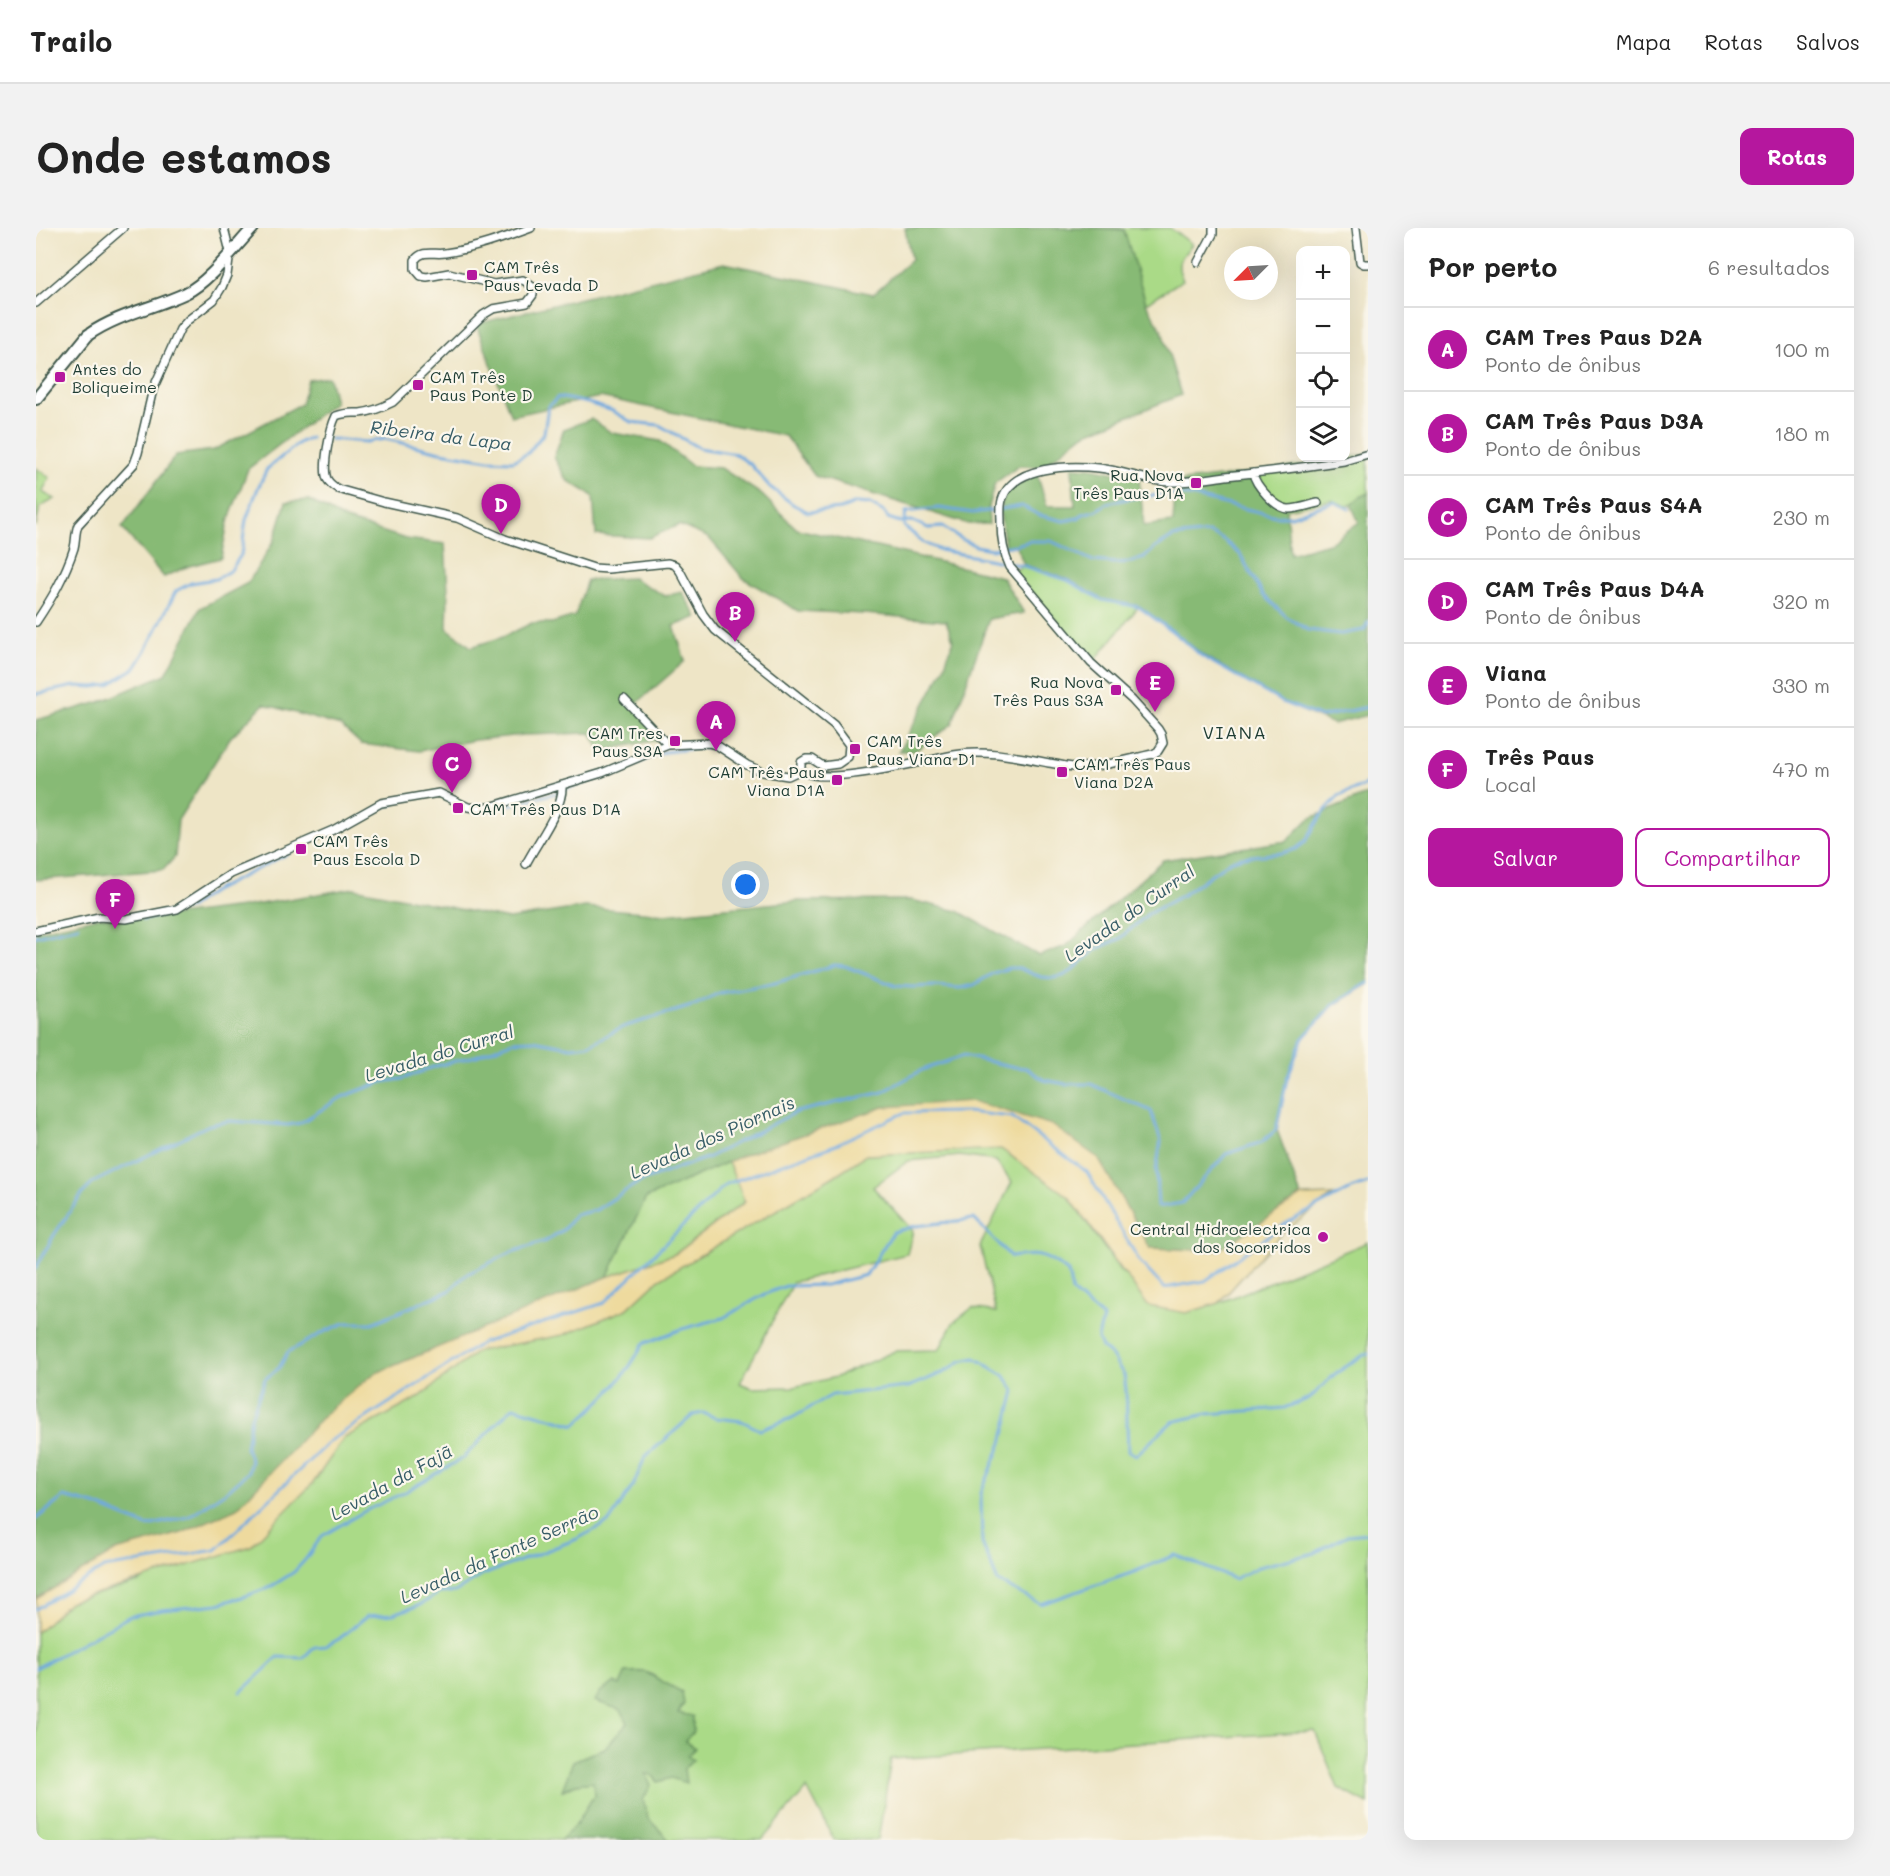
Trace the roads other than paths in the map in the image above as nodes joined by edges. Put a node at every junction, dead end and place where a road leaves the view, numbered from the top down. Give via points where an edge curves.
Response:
1 (123, 228) edge
2 (224, 228) edge
3 (253, 228) edge
4 (531, 228) edge
5 (1213, 228) edge
6 (1356, 228) edge
7 (230, 252) junction
8 (1198, 262) dead end
9 (1368, 264) edge
10 (36, 303) edge
11 (36, 399) edge
12 (1368, 454) edge
13 (1253, 473) junction
14 (1318, 503) dead end
15 (36, 622) edge
16 (624, 699) dead end
17 (668, 745) junction
18 (801, 770) junction
19 (562, 785) junction
20 (526, 864) dead end
21 (36, 931) edge

1 - 10 street
2 - 7 street
3 - 7 main road
4 - 18 street via 456,251 418,255 415,269 422,276 449,273 494,284 523,280 533,287 533,295 527,303 493,309 483,315 393,402 379,409 336,416 325,470 332,485 384,502 457,518 594,568 675,565 715,630 834,725 849,745 848,757 842,763 824,766 806,759 801,762
5 - 8 street
6 - 9 street via 1360,262
7 - 11 main road via 210,276 188,292 117,319 88,335
7 - 15 street via 222,287 214,300 180,329 167,357 153,389 134,464 78,525 63,578
12 - 13 street
13 - 14 street via 1279,506 1286,509
13 - 18 street via 1176,482 1101,468 1044,470 1023,476 1002,499 1001,536 1013,572 1091,663 1149,717 1161,735 1163,743 1158,751 1096,766 1075,767 988,753 957,754 880,771 832,776
16 - 17 street
17 - 18 street via 709,743 763,772 788,776
17 - 19 street
19 - 20 street via 559,806
19 - 21 street via 490,807 468,807 439,793 381,803 333,830 231,874 177,909 126,919 99,916

